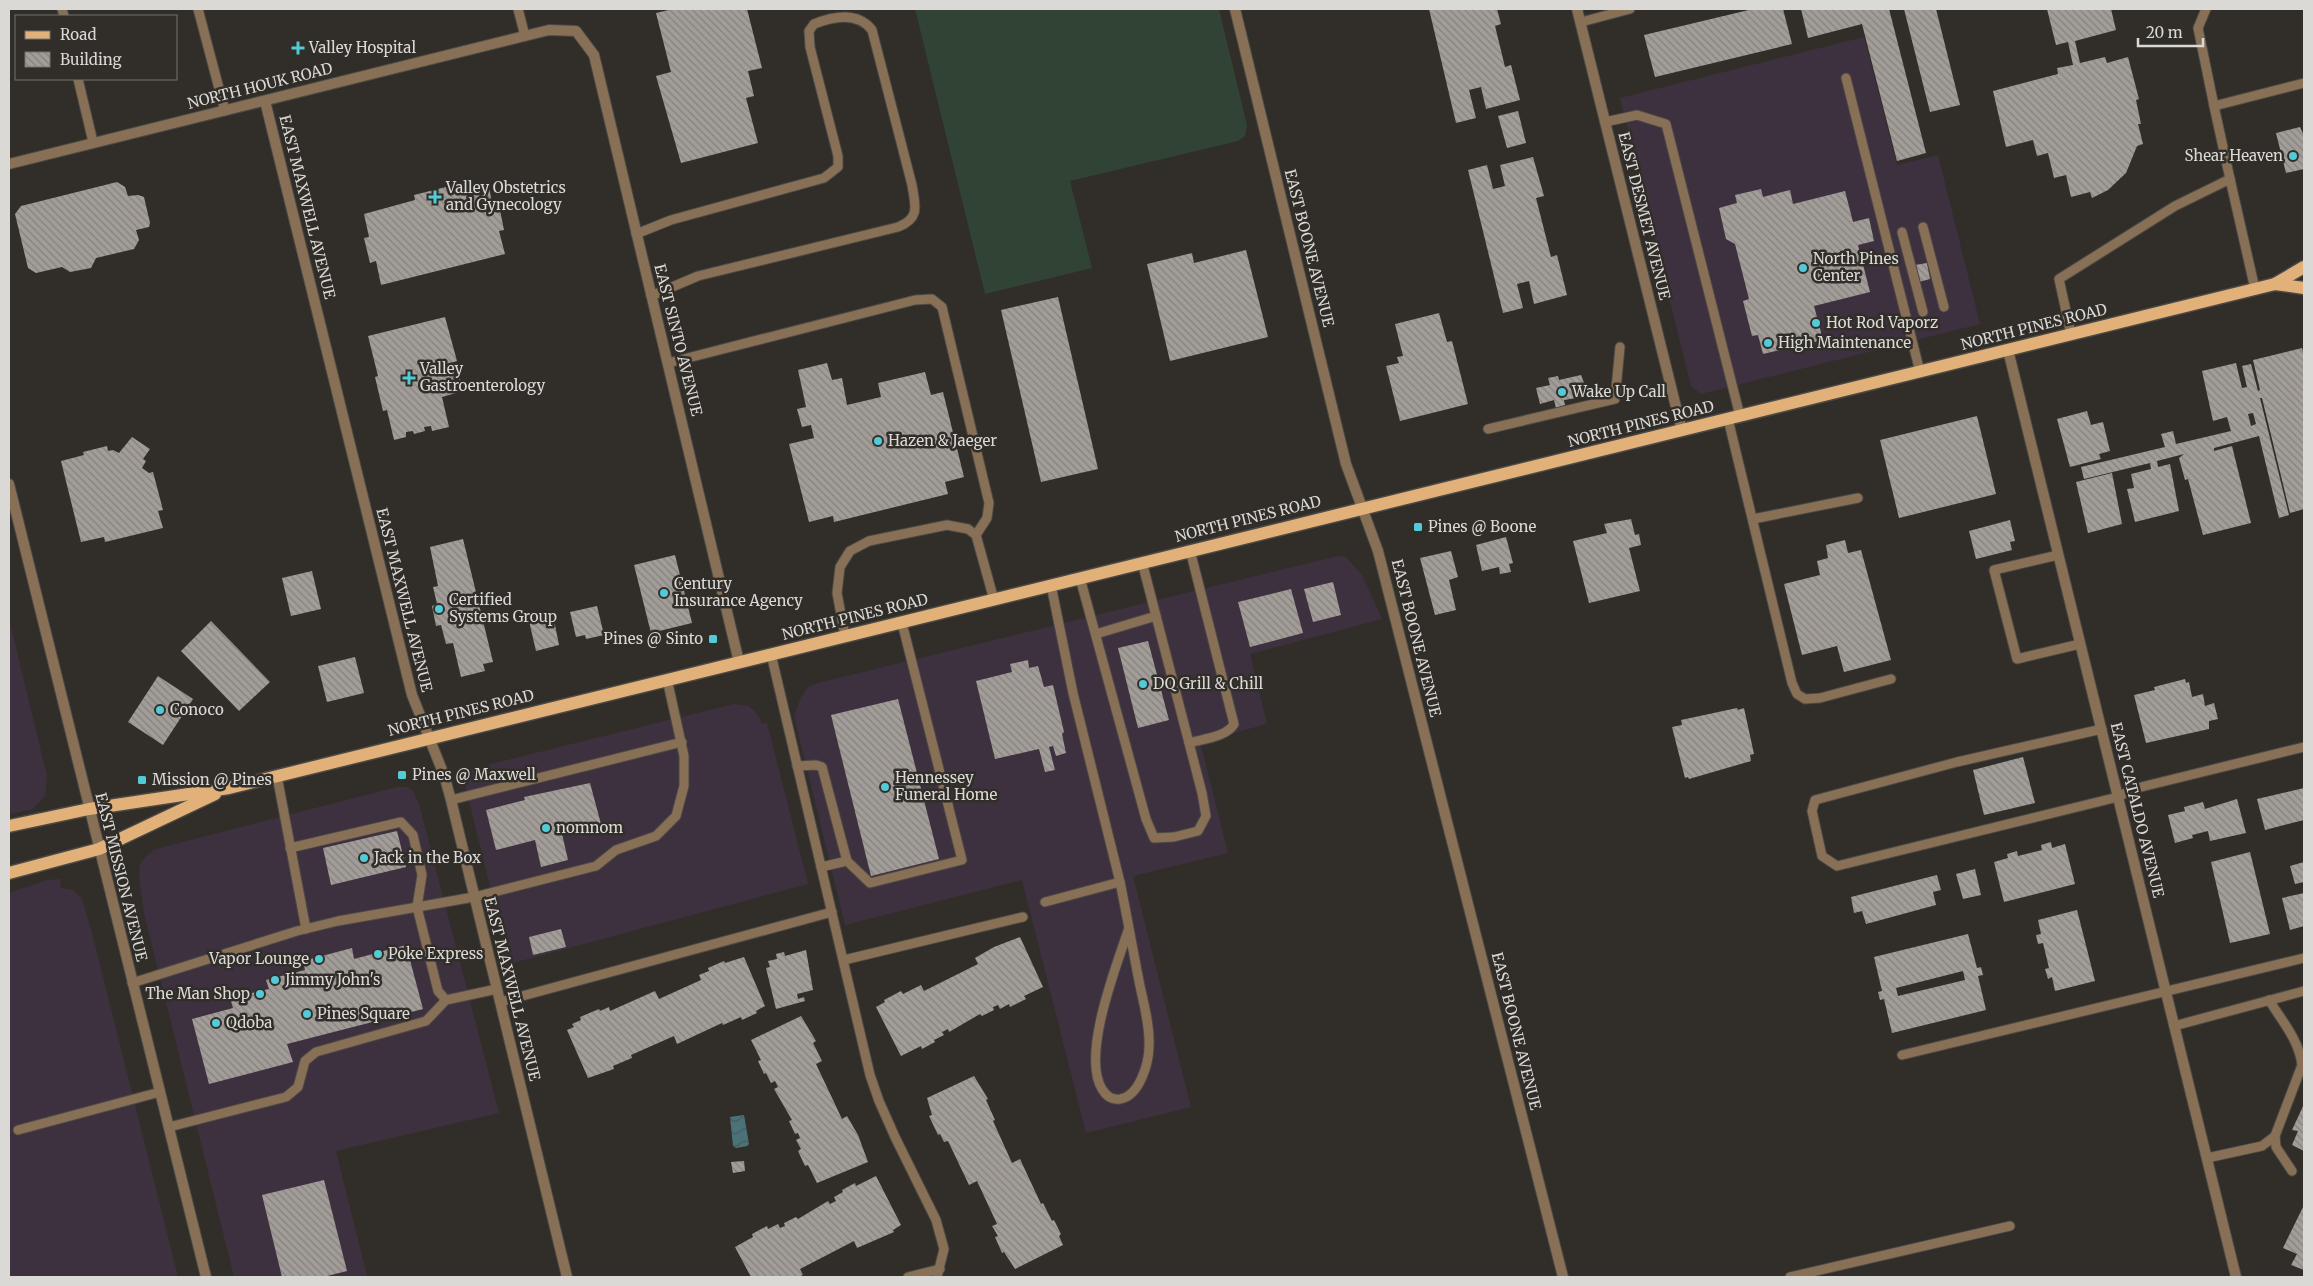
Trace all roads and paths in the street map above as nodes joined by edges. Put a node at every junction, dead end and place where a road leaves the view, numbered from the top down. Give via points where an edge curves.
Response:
1 (198, 9) edge
2 (518, 9) edge
3 (1235, 9) edge
4 (1577, 9) edge
5 (1630, 9) edge
6 (2206, 9) edge
7 (1581, 22) junction
8 (576, 31) joint
9 (525, 36) junction
10 (1846, 78) dead end
11 (78, 80) edge
12 (2304, 83) edge
13 (265, 101) junction
14 (2214, 106) junction
15 (225, 111) junction
16 (1606, 122) junction
17 (93, 142) junction
18 (9, 164) edge
19 (2230, 179) junction
20 (1923, 227) dead end
21 (1902, 232) dead end
22 (636, 234) junction
23 (2304, 267) edge
24 (2275, 284) junction
25 (2304, 288) edge
26 (2255, 289) junction
27 (652, 296) junction
28 (1944, 307) dead end
29 (1923, 312) dead end
30 (2071, 334) junction
31 (1620, 347) dead end
32 (2008, 350) junction
33 (668, 363) junction
34 (1920, 372) junction
35 (1734, 418) junction
36 (1488, 430) dead end
37 (1682, 431) junction
38 (9, 484) edge
39 (1858, 498) dead end
40 (1361, 508) junction
41 (1753, 519) junction
42 (976, 535) junction
43 (1190, 550) junction
44 (2058, 555) junction
45 (1142, 562) junction
46 (1080, 578) junction
47 (1051, 585) junction
48 (994, 600) junction
49 (1156, 616) junction
50 (902, 623) junction
51 (1096, 634) junction
52 (846, 636) junction
53 (2080, 644) junction
54 (771, 654) junction
55 (739, 662) junction
56 (667, 679) junction
57 (1890, 680) dead end
58 (2102, 730) junction
59 (429, 738) junction
60 (682, 742) junction
61 (1189, 743) junction
62 (2304, 748) edge
63 (797, 766) junction
64 (276, 776) junction
65 (228, 788) junction
66 (2118, 797) junction
67 (451, 800) junction
68 (89, 809) junction
69 (9, 826) edge
70 (290, 848) junction
71 (99, 849) junction
72 (847, 861) junction
73 (821, 867) junction
74 (9, 873) edge
75 (1120, 882) junction
76 (474, 897) junction
77 (1045, 902) dead end
78 (417, 907) junction
79 (832, 912) junction
80 (1023, 917) dead end
81 (1129, 928) junction
82 (306, 929) junction
83 (2304, 958) edge
84 (844, 960) junction
85 (132, 983) junction
86 (497, 989) junction
87 (2166, 990) junction
88 (2304, 991) edge
89 (446, 1000) junction
90 (2269, 1000) junction
91 (500, 1002) junction
92 (2174, 1026) junction
93 (1902, 1055) dead end
94 (160, 1092) junction
95 (169, 1126) junction
96 (18, 1130) dead end
97 (2275, 1136) junction
98 (2207, 1158) junction
99 (2292, 1171) dead end
100 (2010, 1226) dead end
101 (938, 1273) edge
102 (206, 1277) edge
103 (567, 1277) edge
104 (908, 1277) edge
105 (1563, 1277) edge
106 (1790, 1277) edge
107 (2236, 1277) edge

1 - 15 lane
2 - 9 lane
3 - 40 street, EAST BOONE AVENUE via 1346,464
4 - 7 street, EAST DESMET AVENUE
5 - 7 lane
6 - 14 lane via 2198,28
7 - 16 street, EAST DESMET AVENUE
8 - 9 street, NORTH HOUK ROAD via 549,30
8 - 22 street, EAST SINTO AVENUE via 594,55
9 - 13 street, NORTH HOUK ROAD
10 - 34 lane
11 - 17 lane
12 - 14 lane
13 - 15 street, NORTH HOUK ROAD
13 - 59 street, EAST MAXWELL AVENUE via 410,685
14 - 19 lane
15 - 17 street, NORTH HOUK ROAD
16 - 35 lane via 1637,115 1666,124
16 - 37 street, EAST DESMET AVENUE
17 - 18 street, NORTH HOUK ROAD
19 - 26 lane
19 - 30 lane via 2175,206 2059,279
20 - 28 lane
21 - 29 lane
22 - 27 street, EAST SINTO AVENUE
22 - 27 lane via 671,220 811,182 835,171 838,156 809,31 814,24 836,17 850,17 866,23 872,30 912,185 916,206 913,217 898,227 698,276
23 - 24 main road, NORTH PINES ROAD
24 - 25 main road, NORTH PINES ROAD
24 - 26 main road, NORTH PINES ROAD
26 - 30 main road, NORTH PINES ROAD
27 - 33 street, EAST SINTO AVENUE
30 - 32 main road, NORTH PINES ROAD
31 - 36 lane via 1615,399
32 - 34 main road, NORTH PINES ROAD
32 - 44 street, EAST CATALDO AVENUE
33 - 42 lane via 915,300 932,299 942,308 989,503 987,518
33 - 55 street, EAST SINTO AVENUE
34 - 35 main road, NORTH PINES ROAD
35 - 37 main road, NORTH PINES ROAD
35 - 41 lane
37 - 40 main road, NORTH PINES ROAD
38 - 68 street, EAST MISSION AVENUE
39 - 41 lane
40 - 43 main road, NORTH PINES ROAD
40 - 105 street, EAST BOONE AVENUE via 1378,551
41 - 57 lane via 1797,694 1805,699 1820,698
42 - 48 lane
42 - 52 lane via 968,529 947,525 869,541 850,551 840,567 837,593
43 - 45 main road, NORTH PINES ROAD
43 - 61 lane via 1234,724 1222,733
44 - 53 street, EAST CATALDO AVENUE
44 - 53 lane via 1994,570 2017,660
45 - 46 main road, NORTH PINES ROAD
45 - 49 lane
46 - 47 main road, NORTH PINES ROAD
46 - 51 lane
47 - 48 main road, NORTH PINES ROAD
47 - 75 lane via 1073,693
48 - 50 main road, NORTH PINES ROAD
49 - 51 lane
49 - 61 lane
50 - 52 main road, NORTH PINES ROAD
50 - 72 lane via 962,860 870,883
51 - 61 lane via 1154,838 1198,831 1206,816
52 - 54 main road, NORTH PINES ROAD
53 - 58 street, EAST CATALDO AVENUE
54 - 55 main road, NORTH PINES ROAD
54 - 63 lane
55 - 56 main road, NORTH PINES ROAD
56 - 59 main road, NORTH PINES ROAD
56 - 60 lane
58 - 66 street, EAST CATALDO AVENUE
58 - 66 lane via 1957,762 1815,800 1812,811 1815,832 1822,856 1837,866
59 - 64 main road, NORTH PINES ROAD
59 - 67 street, EAST MAXWELL AVENUE
60 - 67 lane
60 - 76 lane via 684,786 676,816 656,836 616,850 596,866
62 - 66 lane via 2133,789
63 - 72 lane via 816,765 822,768
63 - 73 lane
64 - 65 main road, NORTH PINES ROAD
64 - 70 lane
65 - 68 main road, NORTH PINES ROAD
65 - 71 main road, NORTH PINES ROAD
66 - 87 street, EAST CATALDO AVENUE
67 - 76 street, EAST MAXWELL AVENUE
68 - 69 main road, NORTH PINES ROAD
68 - 71 street, EAST MISSION AVENUE
70 - 78 lane via 401,822 413,835 422,874
70 - 82 lane
71 - 74 main road, NORTH PINES ROAD
71 - 85 street, EAST MISSION AVENUE
72 - 73 lane
73 - 79 lane
75 - 77 lane
75 - 81 lane
76 - 78 lane
76 - 86 street, EAST MAXWELL AVENUE
78 - 82 lane
78 - 89 lane via 438,991
79 - 84 lane
79 - 91 lane
80 - 84 lane
81 - 81 lane via 1146,1019 1148,1063 1131,1093 1122,1099 1113,1099 1099,1085 1096,1049 1102,1010
82 - 85 lane
83 - 87 lane
84 - 101 lane via 879,1101 936,1220 944,1250
85 - 94 street, EAST MISSION AVENUE
86 - 89 lane
86 - 91 street, EAST MAXWELL AVENUE
87 - 92 street, EAST CATALDO AVENUE
87 - 93 lane
88 - 90 lane
89 - 95 lane via 426,1021 316,1052 305,1061 298,1087 286,1097
90 - 92 lane
90 - 97 lane via 2296,1041 2302,1064
91 - 103 street, EAST MAXWELL AVENUE
92 - 98 street, EAST CATALDO AVENUE
94 - 95 street, EAST MISSION AVENUE
94 - 96 lane
95 - 102 street, EAST MISSION AVENUE
97 - 98 lane via 2262,1146
97 - 99 lane via 2276,1147
98 - 107 street, EAST CATALDO AVENUE
100 - 106 lane
101 - 104 lane

